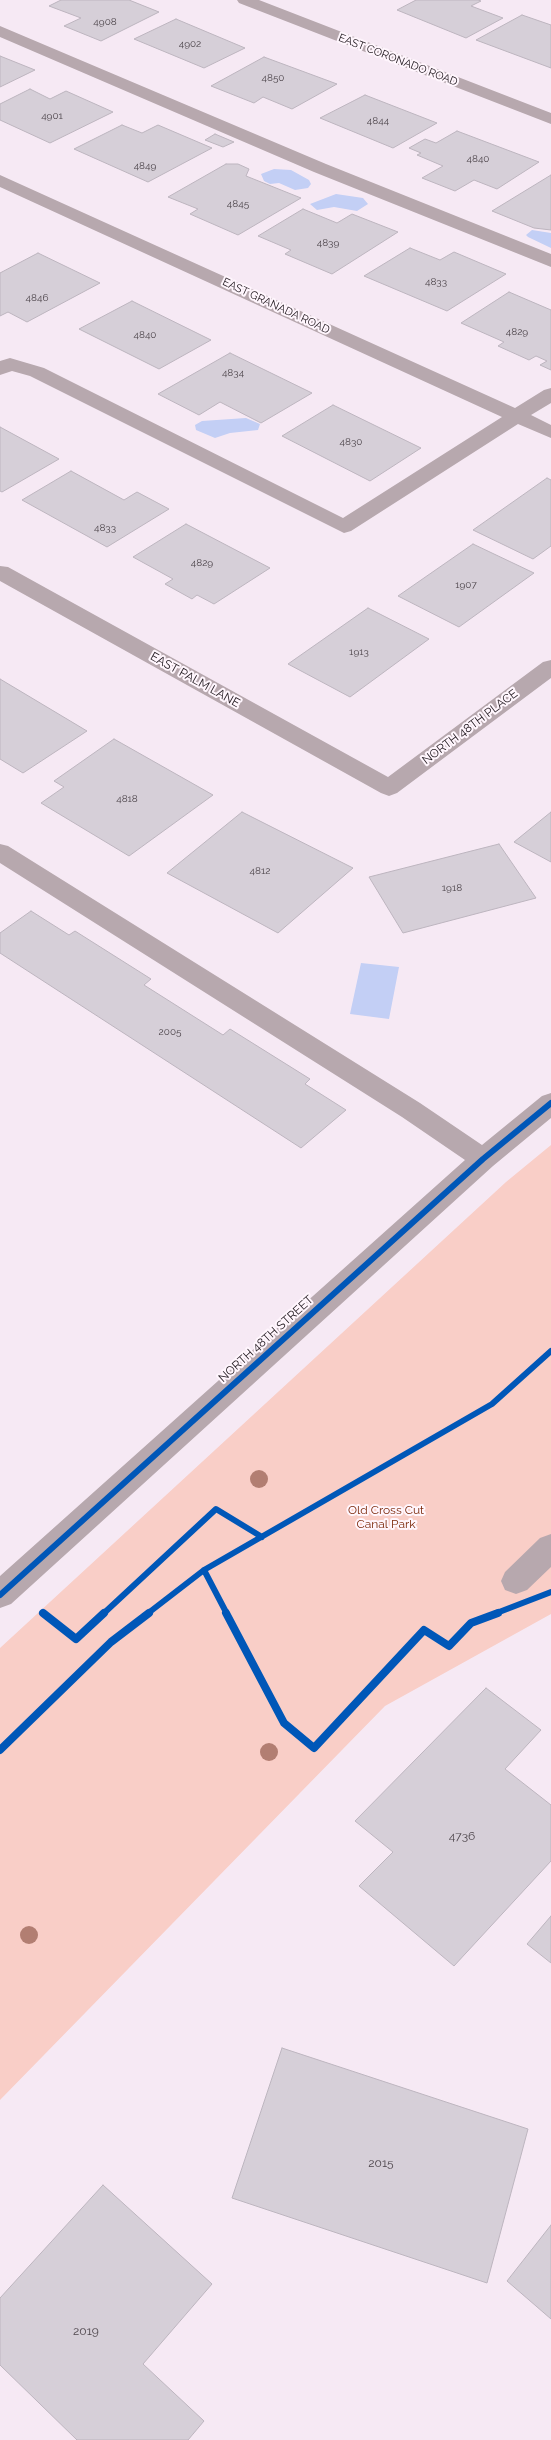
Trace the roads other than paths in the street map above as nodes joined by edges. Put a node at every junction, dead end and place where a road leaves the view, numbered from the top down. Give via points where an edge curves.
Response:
1 (245, 0) edge
2 (0, 31) edge
3 (551, 119) edge
4 (0, 180) edge
5 (551, 261) edge
6 (0, 370) edge
7 (551, 394) edge
8 (515, 416) junction
9 (551, 432) edge
10 (0, 572) edge
11 (551, 667) edge
12 (389, 788) joint
13 (5, 862) edge
14 (551, 1103) edge
15 (483, 1160) junction
16 (551, 1547) edge
17 (516, 1581) dead end
18 (0, 1595) edge

1 - 3 street, EAST CORONADO ROAD
2 - 5 street via 320,168
4 - 8 street, EAST GRANADA ROAD
6 - 8 street via 10,364 37,372 344,527
7 - 8 street
8 - 9 street, EAST GRANADA ROAD
10 - 12 street, EAST PALM LANE
11 - 12 street, NORTH 48TH PLACE
13 - 15 street via 411,1110
14 - 15 street, NORTH 48TH STREET
15 - 18 street, NORTH 48TH STREET
16 - 17 street

